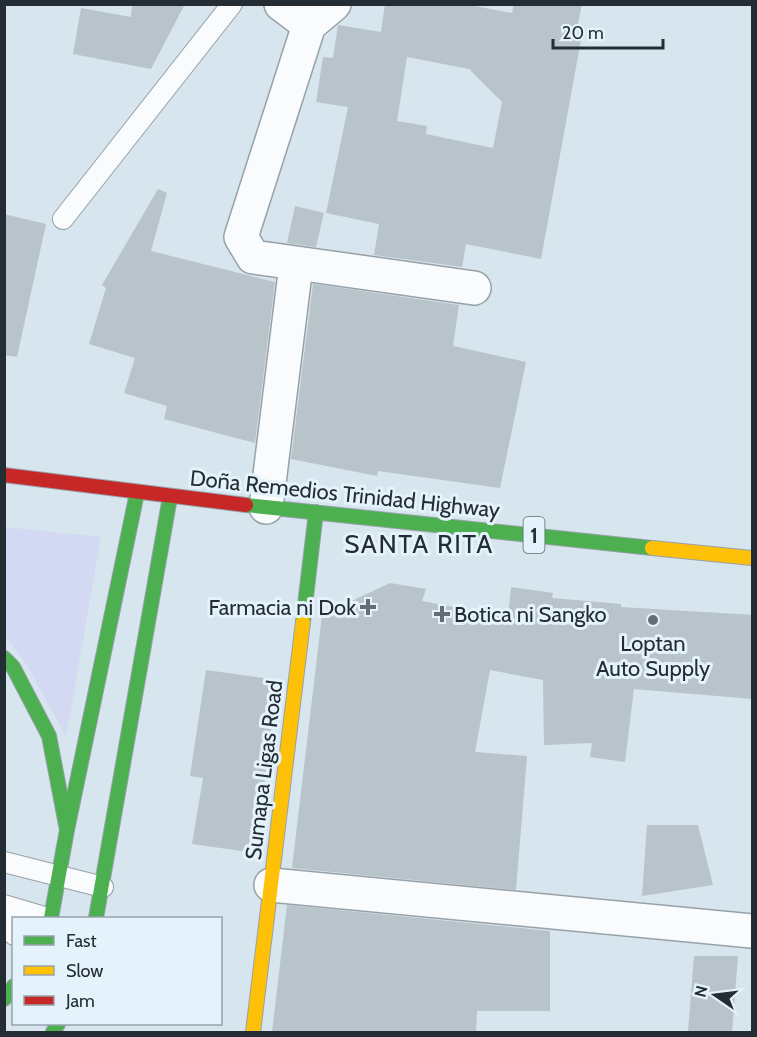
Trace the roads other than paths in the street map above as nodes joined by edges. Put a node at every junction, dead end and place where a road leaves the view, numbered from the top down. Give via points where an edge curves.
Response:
1 (232, 4) edge
2 (280, 4) edge
3 (334, 4) edge
4 (309, 25) junction
5 (63, 219) dead end
6 (296, 264) junction
7 (474, 288) dead end
8 (4, 475) edge
9 (137, 493) junction
10 (170, 497) junction
11 (266, 507) junction
12 (316, 512) junction
13 (753, 558) edge
14 (4, 658) edge
15 (67, 830) junction
16 (4, 862) edge
17 (59, 875) junction
18 (271, 885) junction
19 (103, 887) junction
20 (4, 905) edge
21 (46, 917) edge
22 (49, 917) edge
23 (96, 917) edge
24 (753, 931) edge
25 (253, 1032) edge

1 - 5 lane
2 - 4 street
3 - 4 street
4 - 6 street via 241,237 253,257
6 - 7 street
6 - 11 street
8 - 9 main road, Doña Remedios Trinidad Highway / 1
9 - 10 main road, Doña Remedios Trinidad Highway / 1
9 - 15 main road
10 - 11 main road, Doña Remedios Trinidad Highway / 1
10 - 19 main road
11 - 12 main road, Doña Remedios Trinidad Highway / 1
12 - 13 main road, Doña Remedios Trinidad Highway / 1
12 - 18 main road, Sumapa Ligas Road
14 - 15 main road via 48,736
15 - 17 main road
16 - 17 lane
17 - 19 lane
17 - 22 main road
18 - 24 street
18 - 25 main road, Sumapa Ligas Road
19 - 23 main road
20 - 21 lane

